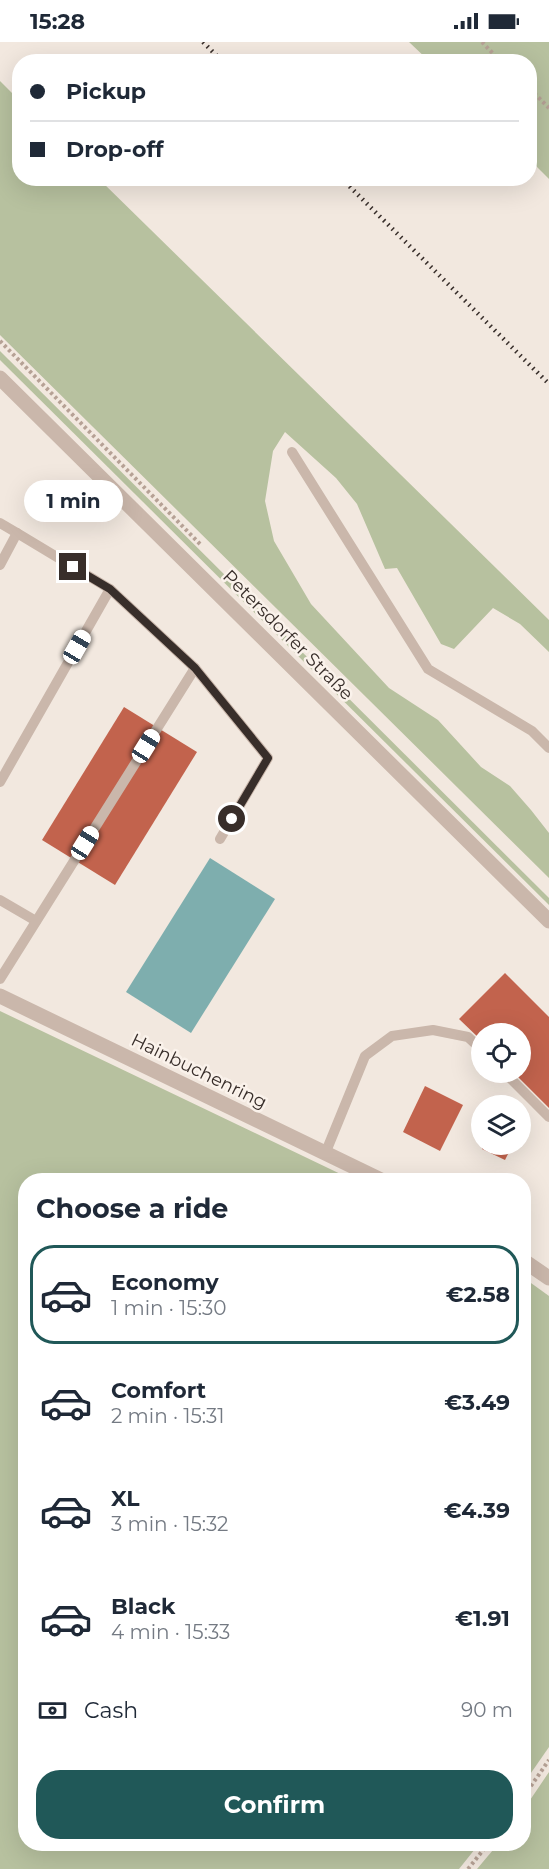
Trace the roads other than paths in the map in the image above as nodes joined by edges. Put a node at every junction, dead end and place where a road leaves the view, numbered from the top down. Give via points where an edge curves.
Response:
1 (0, 378) edge
2 (292, 452) dead end
3 (0, 523) edge
4 (17, 533) junction
5 (0, 565) edge
6 (110, 589) junction
7 (195, 668) junction
8 (549, 748) edge
9 (0, 782) edge
10 (220, 839) dead end
11 (0, 900) edge
12 (36, 921) junction
13 (549, 921) edge
14 (0, 979) edge
15 (0, 996) edge
16 (471, 1040) edge
17 (515, 1083) edge
18 (549, 1117) edge
19 (325, 1154) junction
20 (366, 1173) edge
21 (531, 1266) edge
22 (549, 1278) edge

1 - 13 street, Petersdorfer Straße
2 - 8 lane via 428,669 532,730
3 - 4 lane
4 - 5 lane
4 - 6 lane
6 - 7 lane
6 - 9 lane
7 - 10 lane via 268,758
7 - 12 lane
11 - 12 lane
12 - 14 lane
15 - 19 street, Hainbuchenring
16 - 19 lane via 433,1030 392,1036 365,1056
17 - 18 lane
19 - 20 street, Hainbuchenring
21 - 22 street

